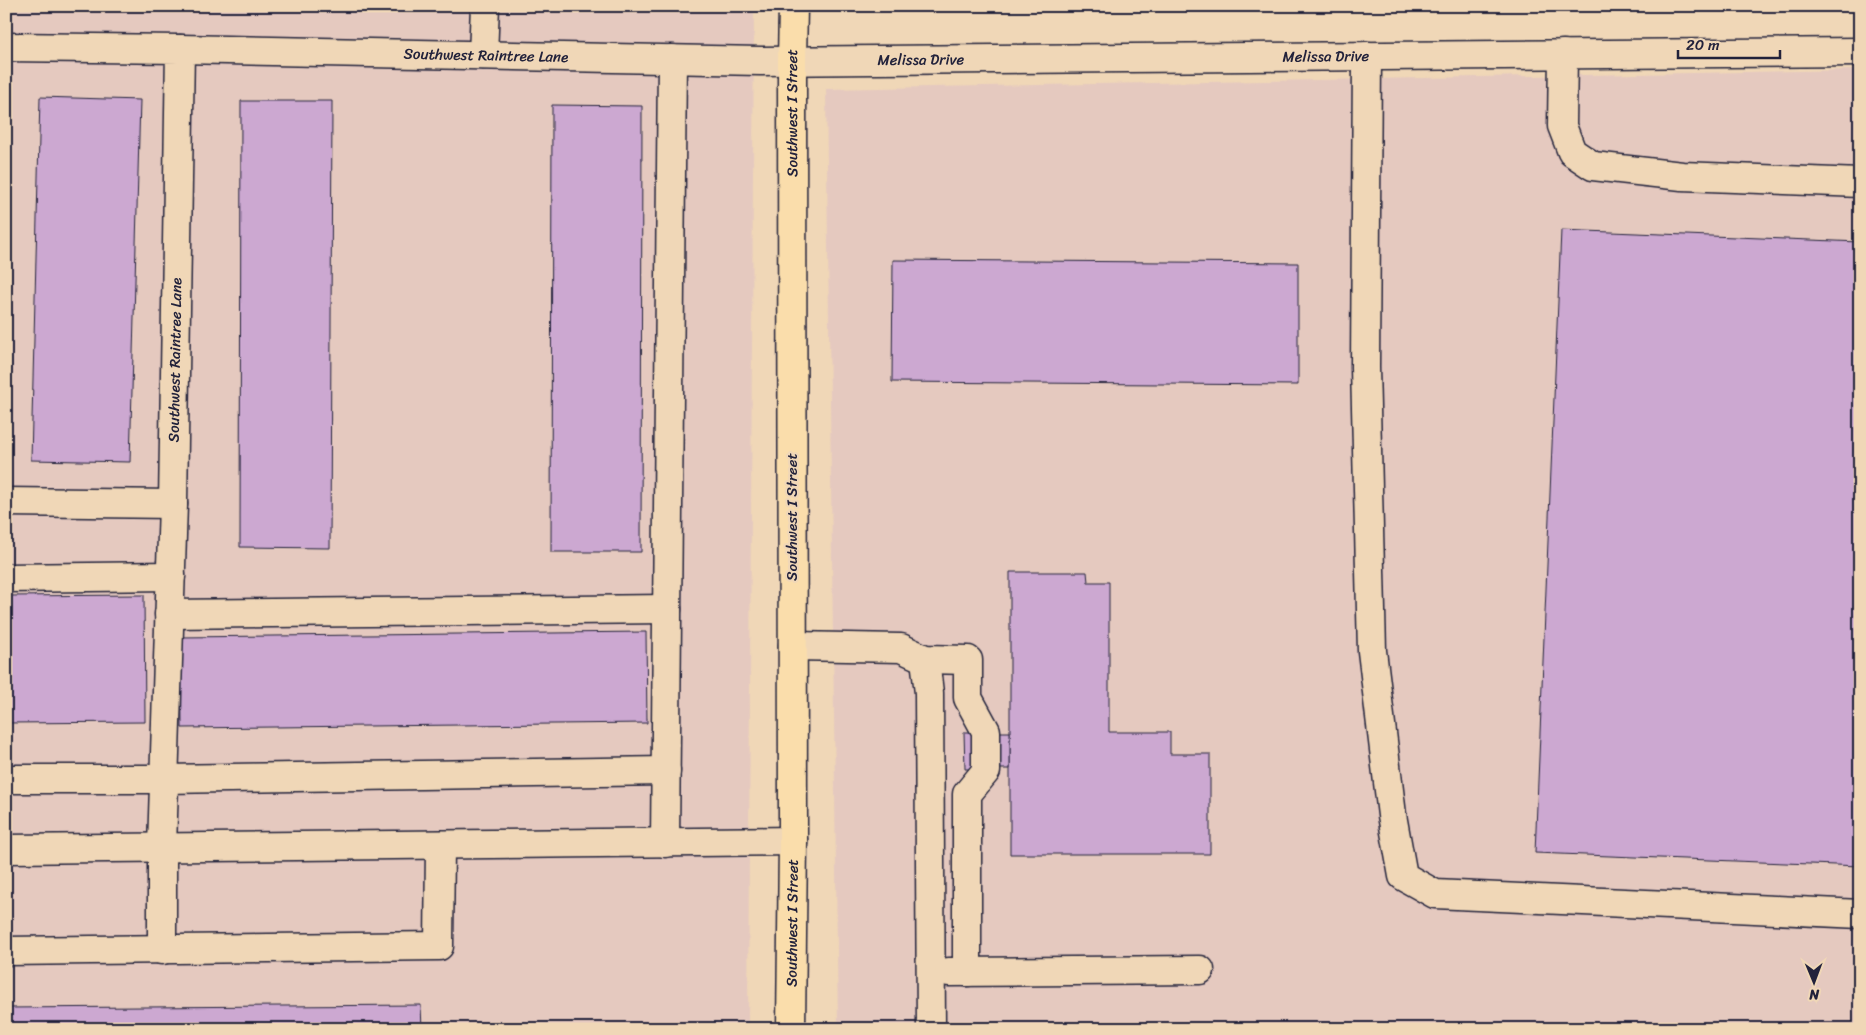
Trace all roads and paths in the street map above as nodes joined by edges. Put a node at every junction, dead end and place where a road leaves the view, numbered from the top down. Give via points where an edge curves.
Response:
1 (485, 6) edge
2 (794, 6) edge
3 (6, 46) edge
4 (180, 49) junction
5 (1860, 52) edge
6 (1563, 54) junction
7 (483, 55) junction
8 (1367, 56) junction
9 (672, 59) junction
10 (792, 61) junction
11 (1860, 183) edge
12 (6, 502) edge
13 (173, 504) junction
14 (170, 576) junction
15 (6, 578) edge
16 (668, 609) junction
17 (169, 614) junction
18 (793, 646) junction
19 (925, 659) junction
20 (666, 771) junction
21 (164, 779) junction
22 (6, 780) edge
23 (793, 841) junction
24 (665, 843) junction
25 (440, 845) junction
26 (162, 847) junction
27 (6, 850) edge
28 (1860, 914) edge
29 (162, 950) junction
30 (6, 951) edge
31 (1200, 970) dead end
32 (930, 972) junction
33 (967, 972) junction
34 (791, 1029) edge
35 (930, 1029) edge

1 - 7 street
2 - 10 main road, Southwest I Street
3 - 4 street, Southwest Raintree Lane
4 - 7 street, Southwest Raintree Lane
4 - 13 street, Southwest Raintree Lane
5 - 6 street, Melissa Drive
6 - 8 street, Melissa Drive
6 - 11 street via 1562,126 1572,152 1593,166 1682,176
7 - 9 street, Southwest Raintree Lane
8 - 10 street, Melissa Drive
8 - 28 street via 1365,366 1372,651 1392,815 1403,876 1435,894
9 - 10 street, Southwest Raintree Lane
9 - 16 street
10 - 18 main road, Southwest I Street
12 - 13 street
13 - 14 street, Southwest Raintree Lane
14 - 15 street
14 - 17 street, Southwest Raintree Lane
16 - 17 street
16 - 20 street
17 - 21 street, Southwest Raintree Lane
18 - 19 street via 900,648
18 - 23 main road, Southwest I Street
19 - 32 street via 929,693
19 - 33 street via 968,660 968,698 986,731 986,771 967,794
20 - 21 street
20 - 24 street
21 - 22 street
21 - 26 street, Southwest Raintree Lane
23 - 24 street
23 - 34 main road, Southwest I Street
24 - 25 street
25 - 26 street
25 - 29 street via 439,946
26 - 27 street
26 - 29 street, Southwest Raintree Lane
29 - 30 street
31 - 33 street
32 - 33 street
32 - 35 street

